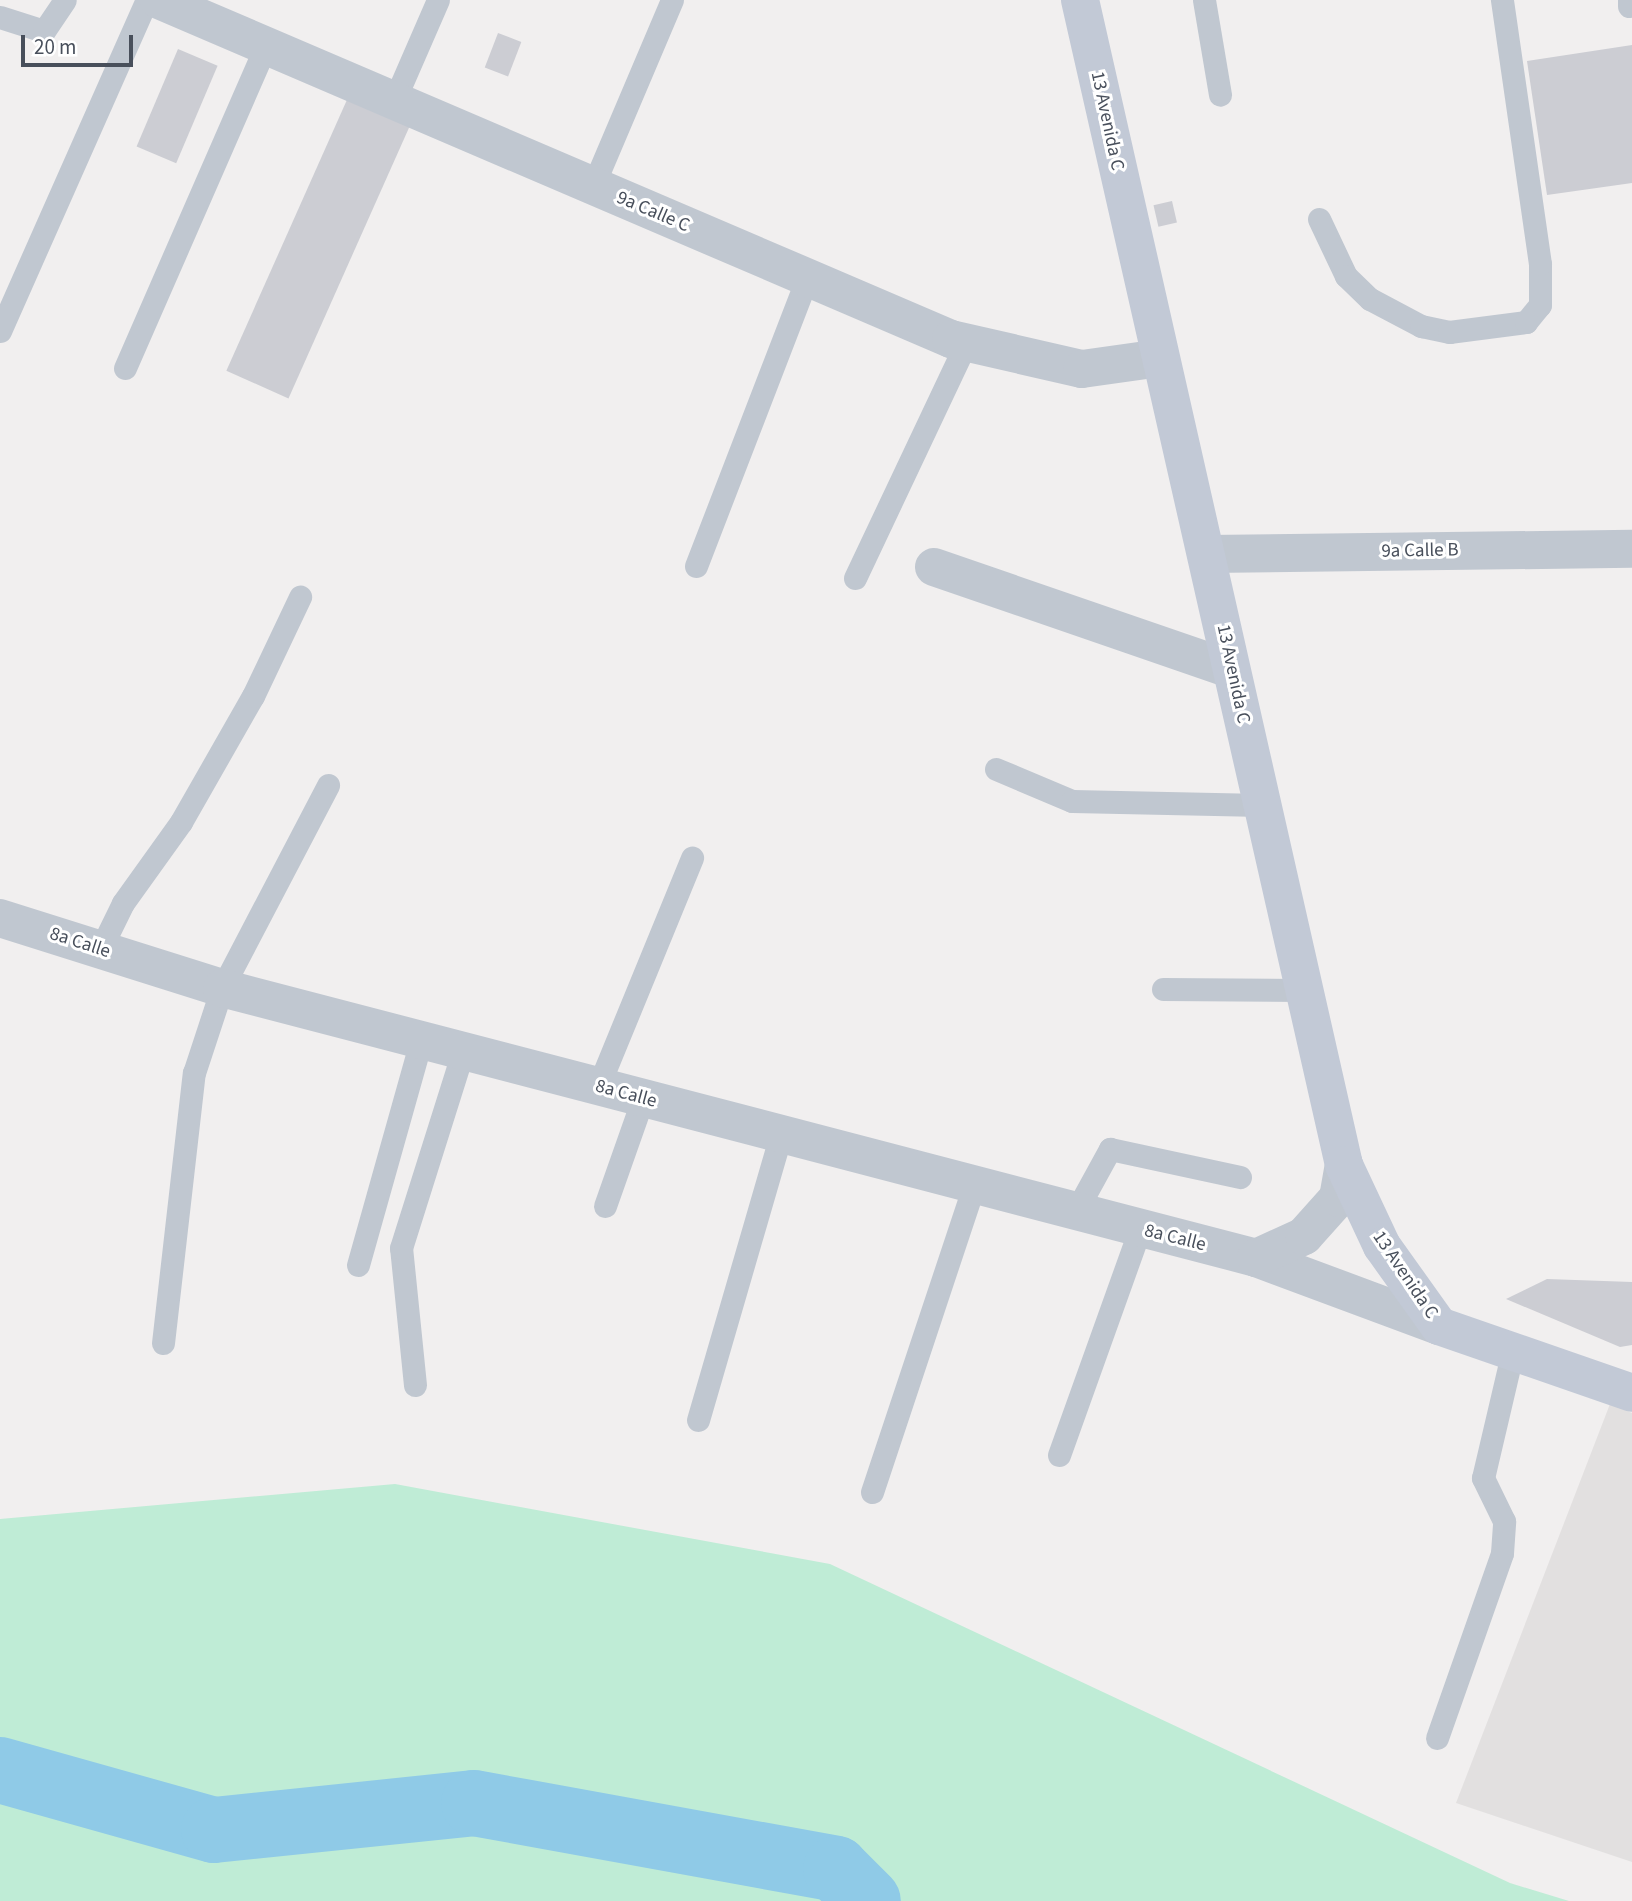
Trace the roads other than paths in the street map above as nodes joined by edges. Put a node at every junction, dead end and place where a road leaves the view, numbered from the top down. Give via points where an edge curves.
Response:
1 (65, 0) edge
2 (438, 0) edge
3 (672, 0) edge
4 (1080, 0) edge
5 (1204, 0) edge
6 (1502, 0) edge
7 (161, 1) edge
8 (0, 17) edge
9 (266, 46) junction
10 (1220, 95) dead end
11 (394, 100) junction
12 (593, 186) junction
13 (1319, 219) dead end
14 (807, 278) junction
15 (0, 331) edge
16 (967, 343) junction
17 (1160, 358) junction
18 (125, 368) dead end
19 (1632, 549) edge
20 (1208, 554) junction
21 (696, 566) dead end
22 (934, 567) dead end
23 (855, 578) dead end
24 (300, 597) dead end
25 (1231, 669) junction
26 (996, 769) dead end
27 (328, 785) dead end
28 (1262, 805) junction
29 (692, 858) dead end
30 (0, 918) edge
31 (100, 950) junction
32 (222, 988) junction
33 (1163, 989) dead end
34 (1304, 990) junction
35 (421, 1041) junction
36 (463, 1051) junction
37 (598, 1087) junction
38 (643, 1098) junction
39 (781, 1135) junction
40 (1344, 1165) junction
41 (1240, 1177) dead end
42 (974, 1185) junction
43 (606, 1206) dead end
44 (1076, 1211) junction
45 (1140, 1229) junction
46 (1256, 1258) junction
47 (358, 1265) dead end
48 (1439, 1326) junction
49 (163, 1343) dead end
50 (1511, 1354) junction
51 (415, 1385) dead end
52 (1632, 1393) edge
53 (698, 1420) dead end
54 (1059, 1455) dead end
55 (872, 1492) dead end
56 (1437, 1738) dead end

1 - 8 lane via 44,31
2 - 11 lane
3 - 12 lane
4 - 17 street, 13 Avenida C
5 - 10 lane
6 - 13 lane via 1540,264 1540,305 1526,323 1449,332 1421,326 1370,299 1346,276
7 - 9 street, 9a Calle C
7 - 15 lane
9 - 11 street, 9a Calle C
9 - 18 lane
11 - 12 street, 9a Calle C
12 - 14 street, 9a Calle C
14 - 16 street, 9a Calle C
14 - 21 lane
16 - 17 street, 9a Calle C via 1082,369
16 - 23 lane
17 - 20 street, 13 Avenida C
19 - 20 street, 9a Calle B
20 - 25 street, 13 Avenida C
22 - 25 street
24 - 31 lane via 253,696 181,822 122,903
25 - 28 street, 13 Avenida C
26 - 28 lane via 1072,801
27 - 32 lane
28 - 34 street, 13 Avenida C
29 - 37 lane
30 - 31 street, 8a Calle
31 - 32 street, 8a Calle
32 - 35 street, 8a Calle
32 - 49 lane via 194,1073
33 - 34 lane
34 - 40 street, 13 Avenida C
35 - 36 street, 8a Calle
35 - 47 lane
36 - 37 street, 8a Calle
36 - 51 lane via 401,1248
37 - 38 street, 8a Calle
38 - 39 street, 8a Calle
38 - 43 lane
39 - 42 street, 8a Calle
39 - 53 lane
40 - 46 street via 1338,1198 1304,1236
40 - 48 street, 13 Avenida C via 1382,1246
41 - 44 lane via 1110,1149
42 - 44 street, 8a Calle
42 - 55 lane
44 - 45 street, 8a Calle
45 - 46 street, 8a Calle
45 - 54 lane
46 - 48 street, 8a Calle
48 - 50 street, 8a Calle
50 - 52 street, 8a Calle
50 - 56 lane via 1483,1478 1504,1521 1502,1553

